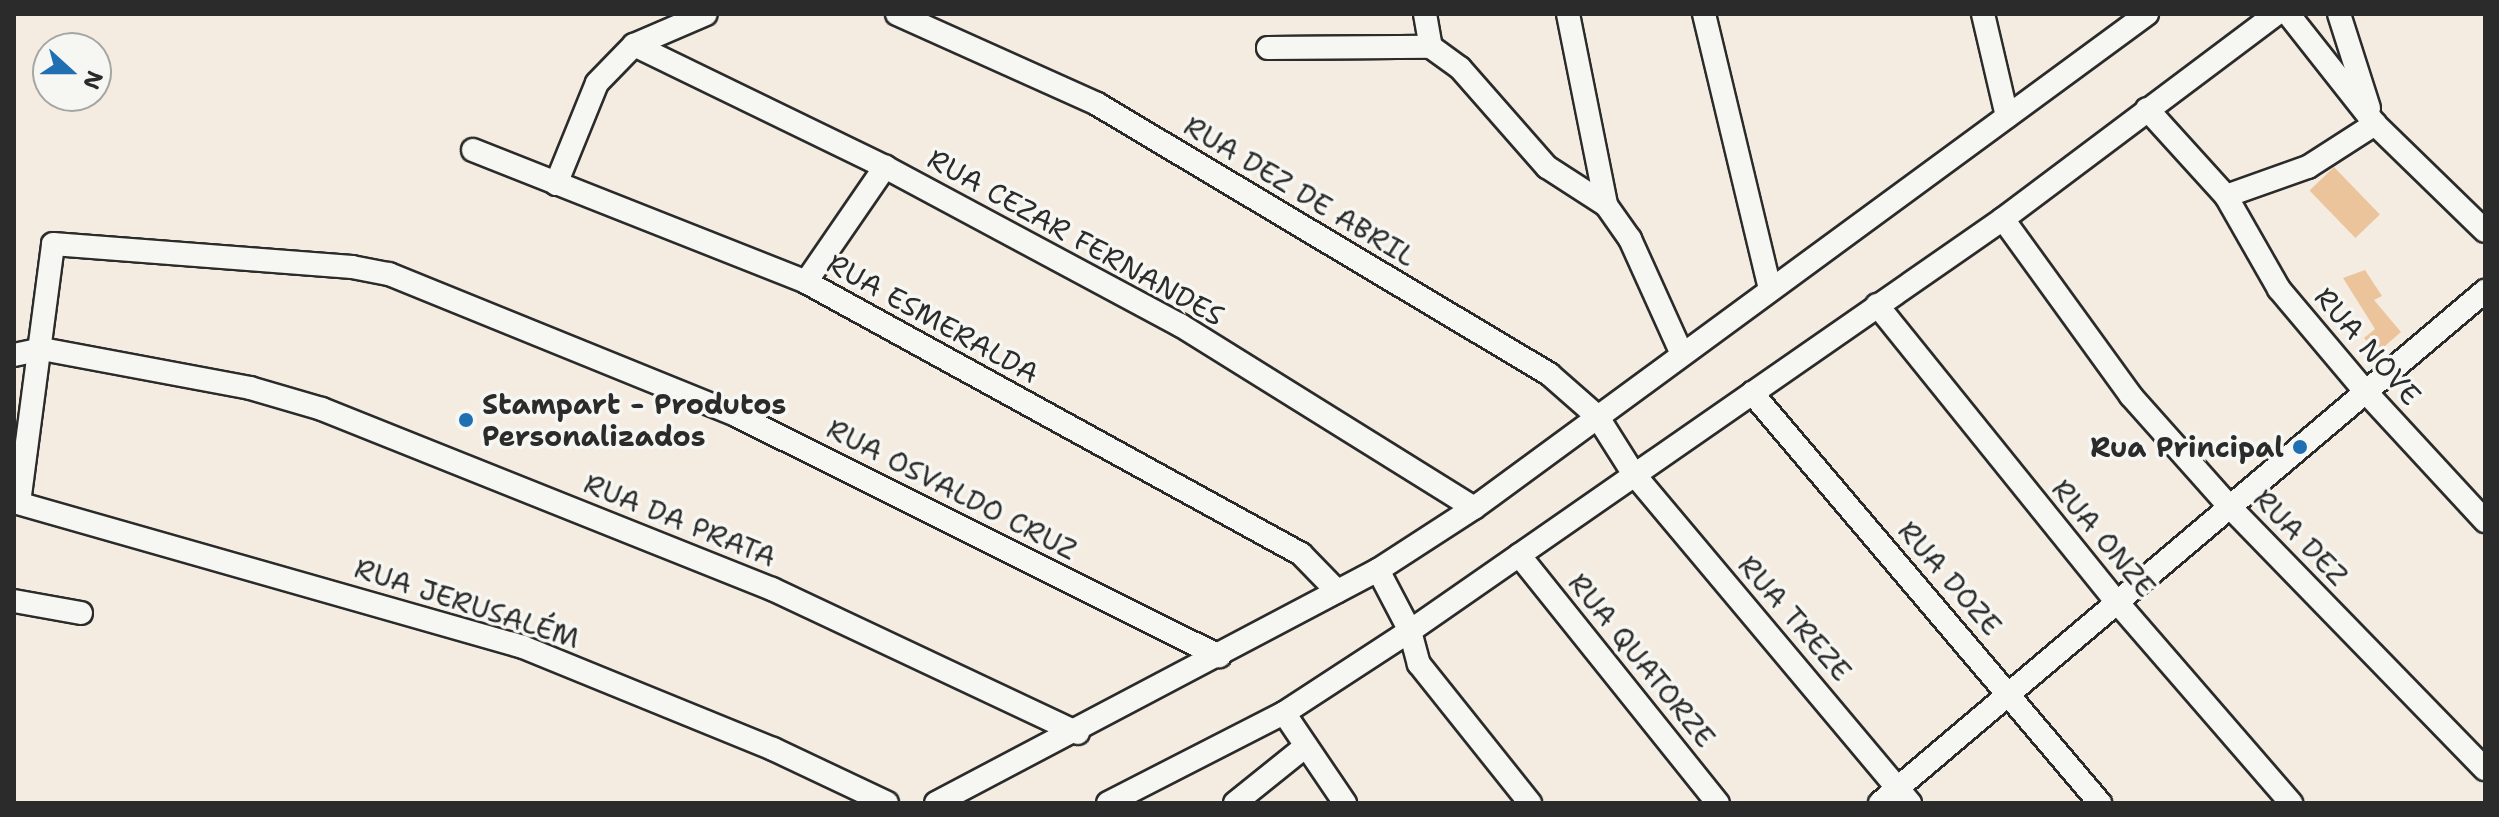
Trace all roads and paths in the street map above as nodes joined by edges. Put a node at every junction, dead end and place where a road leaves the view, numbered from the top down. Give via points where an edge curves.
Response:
1 (706, 14) edge
2 (897, 14) edge
3 (1425, 14) edge
4 (1568, 14) edge
5 (1704, 14) edge
6 (1983, 14) edge
7 (2147, 14) edge
8 (2276, 14) edge
9 (2290, 14) edge
10 (2339, 14) edge
11 (2119, 23) edge
12 (634, 45) junction
13 (1431, 47) junction
14 (1268, 48) dead end
15 (2147, 109) junction
16 (2007, 116) junction
17 (2375, 124) junction
18 (473, 150) dead end
19 (885, 167) junction
20 (556, 184) junction
21 (2226, 196) junction
22 (1606, 205) junction
23 (2003, 219) junction
24 (2485, 231) edge
25 (806, 282) junction
26 (1770, 289) junction
27 (2485, 291) edge
28 (1877, 305) junction
29 (42, 349) junction
30 (1682, 354) junction
31 (14, 355) edge
32 (2365, 391) junction
33 (1752, 393) junction
34 (1597, 416) junction
35 (1633, 473) junction
36 (17, 502) edge
37 (2229, 506) junction
38 (1474, 508) junction
39 (2485, 521) edge
40 (1519, 555) junction
41 (1378, 570) junction
42 (1337, 591) junction
43 (14, 601) edge
44 (2117, 602) junction
45 (81, 613) dead end
46 (1410, 631) junction
47 (1219, 656) junction
48 (2010, 693) junction
49 (1284, 713) junction
50 (1078, 733) junction
51 (1306, 746) junction
52 (2485, 769) edge
53 (1904, 795) edge
54 (887, 803) edge
55 (936, 803) edge
56 (1108, 803) edge
57 (1235, 803) edge
58 (1345, 803) edge
59 (1530, 803) edge
60 (1718, 803) edge
61 (1880, 803) edge
62 (2100, 803) edge
63 (2291, 803) edge

1 - 12 street
2 - 34 street, RUA DEZ DE ABRIL via 1097,104 1549,374
3 - 13 street
4 - 22 street
5 - 26 street
6 - 16 street
7 - 11 street
8 - 15 street
9 - 17 street
10 - 17 street
11 - 16 street
12 - 19 street, RUA CEZAR FERNANDES
12 - 20 street via 597,83
13 - 14 street
13 - 22 street via 1460,68 1547,167
15 - 21 street, RUA NOVE
15 - 23 street
16 - 26 street
17 - 21 street via 2308,167
17 - 24 street
18 - 20 street, RUA ESMERALDA
19 - 25 street
19 - 38 street, RUA CEZAR FERNANDES via 1180,325
20 - 25 street, RUA ESMERALDA
21 - 32 street, RUA NOVE via 2279,289
22 - 30 street via 1630,239
23 - 28 street
23 - 37 street, RUA DEZ via 2099,360
25 - 42 street, RUA ESMERALDA via 1301,554
26 - 30 street
27 - 32 street
28 - 33 street
28 - 44 street, RUA ONZE
29 - 31 street, RUA DA PRATA
29 - 36 street, RUA OSVALDO CRUZ
29 - 47 street, RUA OSVALDO CRUZ via 49,250 58,243 291,259 389,274 738,416
29 - 50 street, RUA DA PRATA via 250,388 322,409 772,589
30 - 34 street
32 - 37 street
32 - 39 street, RUA NOVE
33 - 35 street
33 - 48 street, RUA DOZE
34 - 35 street, RUA DEZ DE ABRIL
34 - 38 street
35 - 40 street
35 - 53 street, RUA TREZE
36 - 54 street, RUA JERUSALÉM via 523,647 773,749
37 - 44 street
37 - 52 street, RUA DEZ
38 - 41 street
40 - 46 street
40 - 60 street, RUA QUATORZE
41 - 42 street
41 - 46 street
42 - 47 street
43 - 45 street
44 - 48 street
44 - 63 street, RUA ONZE
46 - 49 street
46 - 59 street via 1419,664
47 - 50 street
48 - 53 street
48 - 62 street, RUA DOZE
49 - 51 street
49 - 56 street
50 - 55 street
51 - 57 street
51 - 58 street
53 - 61 street

